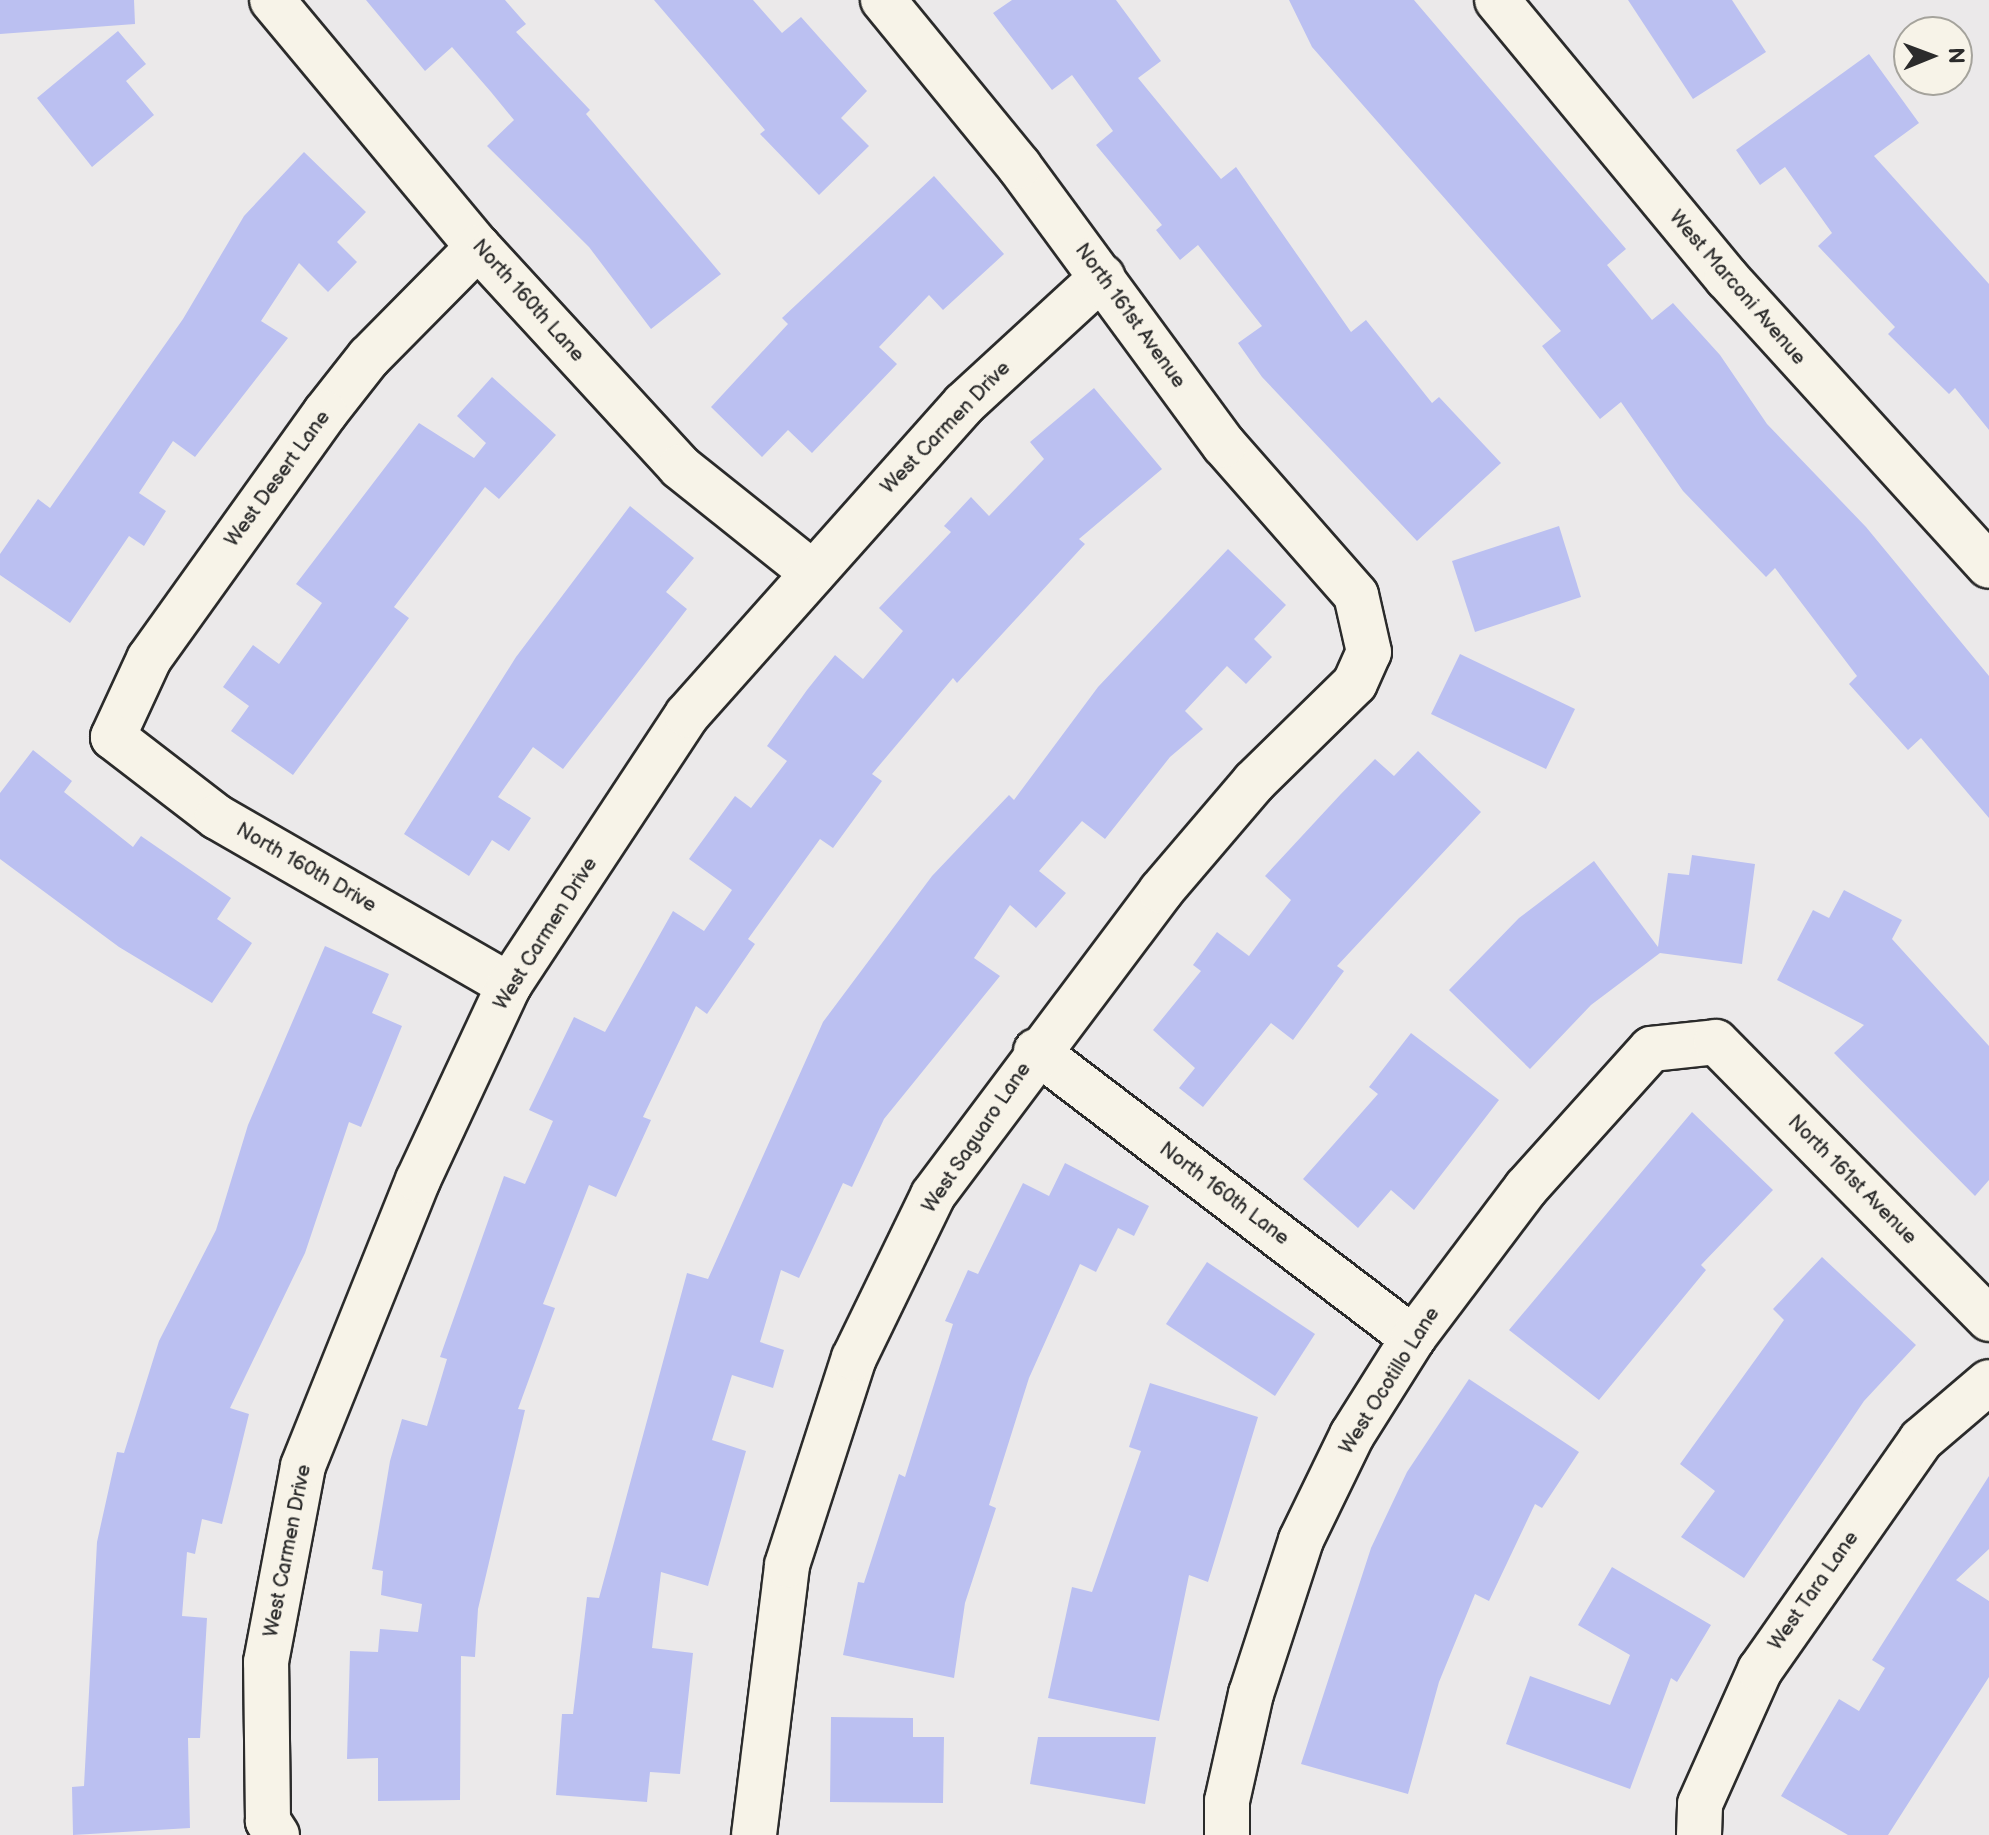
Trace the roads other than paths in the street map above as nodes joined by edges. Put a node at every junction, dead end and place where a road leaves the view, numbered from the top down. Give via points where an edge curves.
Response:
1 (272, 0) edge
2 (883, 0) edge
3 (1497, 0) edge
4 (478, 247) junction
5 (1102, 277) junction
6 (1989, 566) edge
7 (813, 573) junction
8 (1370, 634) joint
9 (113, 737) joint
10 (509, 985) junction
11 (1716, 1042) joint
12 (1036, 1051) junction
13 (1989, 1319) edge
14 (1413, 1338) junction
15 (1989, 1382) edge
16 (277, 1835) edge
17 (754, 1835) edge
18 (1227, 1835) edge
19 (1699, 1835) edge

1 - 4 street, North 160th Lane
2 - 5 street, North 161st Avenue
3 - 6 street, West Marconi Avenue via 1727,278
4 - 7 street, North 160th Lane via 680,467
4 - 9 street, West Desert Lane via 369,357 325,413 149,659
5 - 7 street, West Carmen Drive via 964,404
5 - 8 street, North 161st Avenue via 1224,445 1356,595
7 - 10 street, West Carmen Drive via 687,715
8 - 12 street, West Saguaro Lane via 1355,683 1222,817
9 - 10 street, North 160th Drive via 217,817
10 - 16 street, West Carmen Drive via 418,1180 303,1466 266,1662 268,1821
11 - 13 street, North 161st Avenue
11 - 14 street, West Ocotillo Lane via 1651,1049 1526,1188
12 - 14 street, North 160th Lane
12 - 17 street, West Saguaro Lane via 933,1195 854,1358 787,1565
14 - 18 street, West Ocotillo Lane via 1352,1435 1301,1540 1251,1694 1227,1801
15 - 19 street, West Tara Lane via 1921,1440 1760,1670 1700,1804

